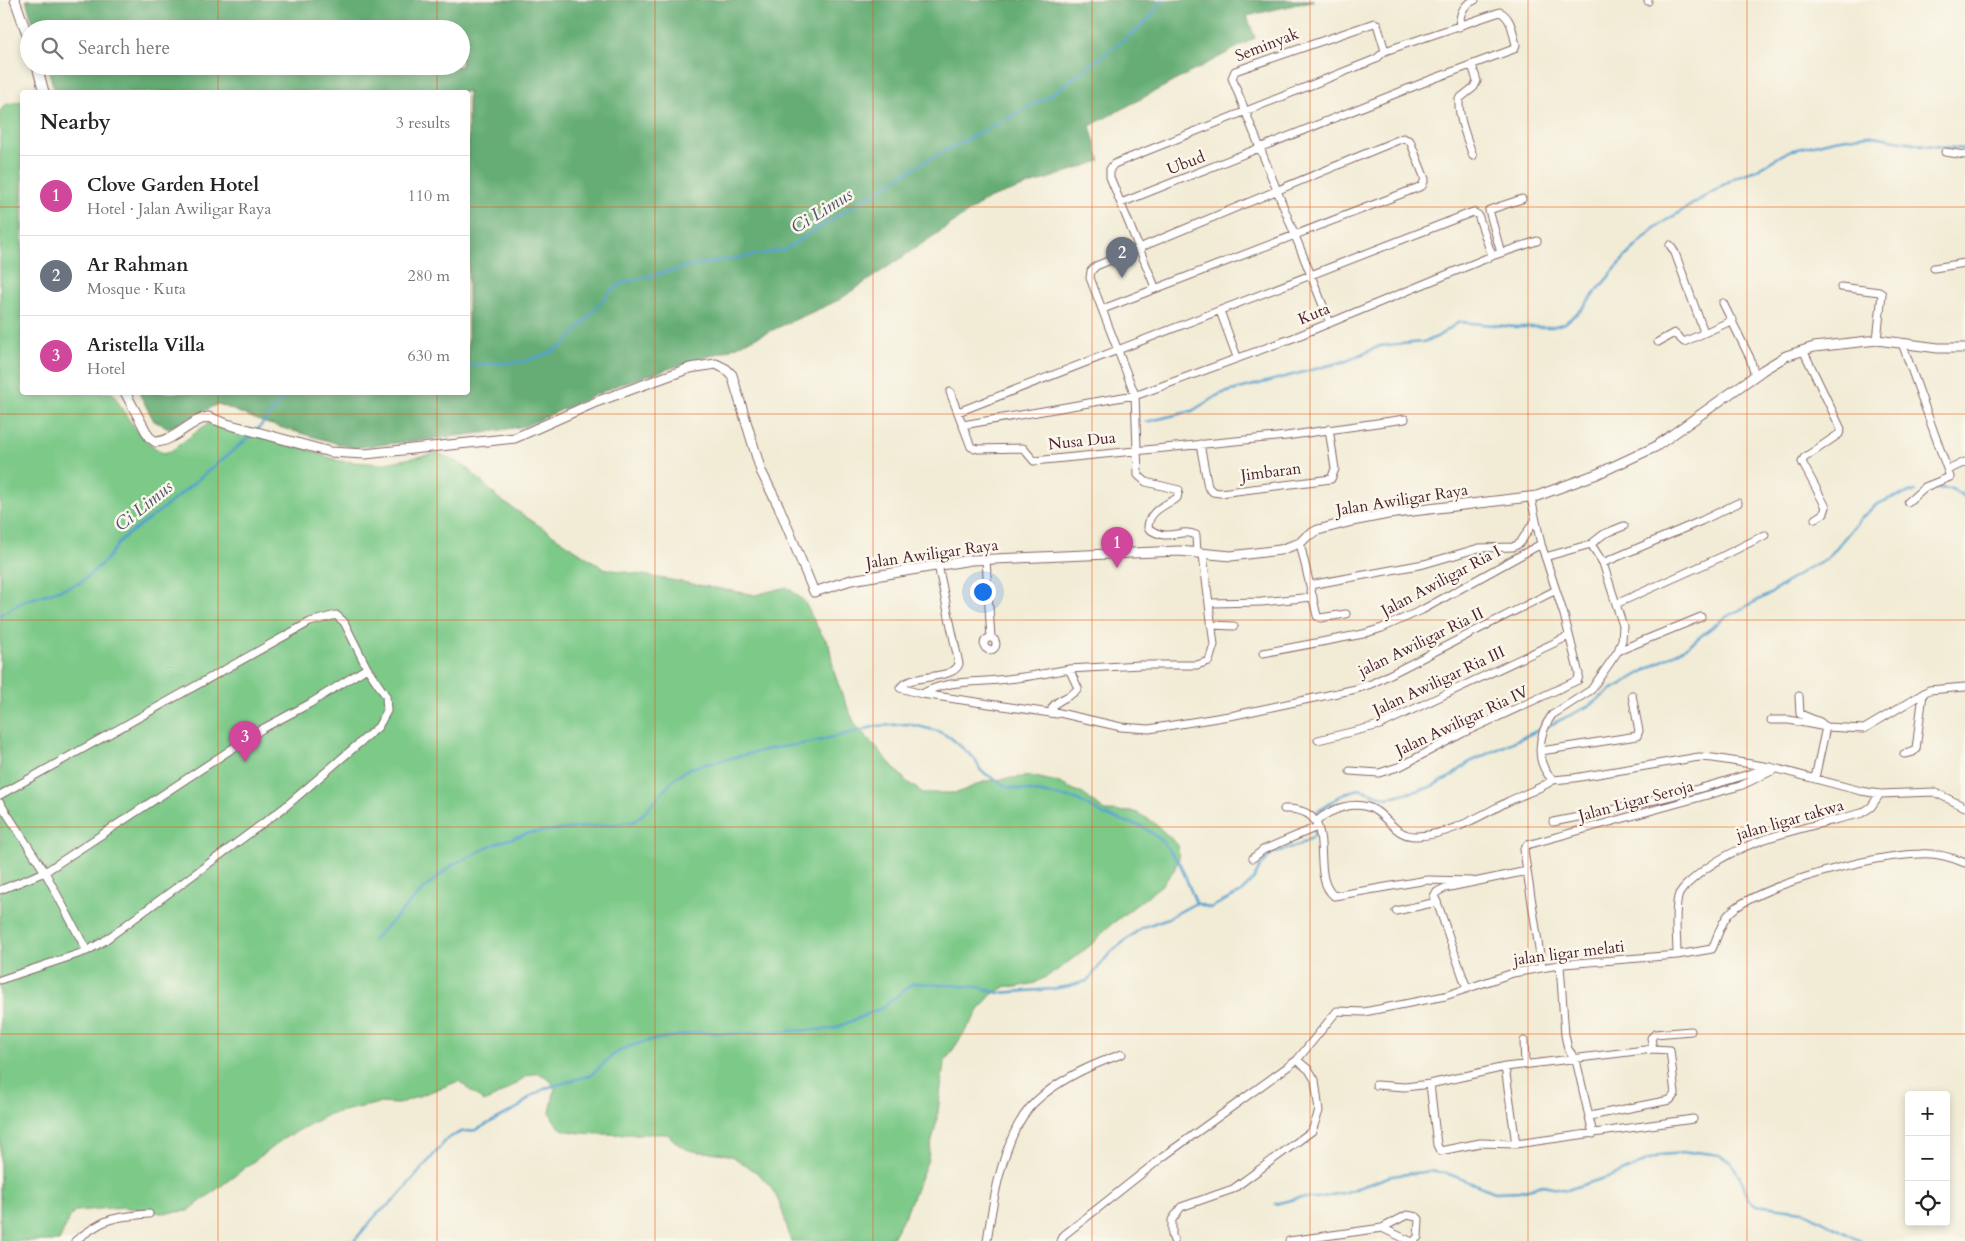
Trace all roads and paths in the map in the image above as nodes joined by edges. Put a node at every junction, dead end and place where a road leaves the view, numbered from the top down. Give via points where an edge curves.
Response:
1 (14, 0) edge
2 (1475, 0) edge
3 (22, 20) edge
4 (1459, 27) junction
5 (1385, 52) junction
6 (1472, 65) junction
7 (39, 75) edge
8 (43, 90) edge
9 (1244, 111) junction
10 (1260, 149) junction
11 (1945, 152) dead end
12 (1965, 155) edge
13 (1474, 156) dead end
14 (1278, 191) junction
15 (1522, 199) dead end
16 (1121, 203) junction
17 (1295, 235) junction
18 (1537, 241) dead end
19 (1670, 245) dead end
20 (1140, 246) junction
21 (1501, 253) junction
22 (1492, 256) junction
23 (1965, 263) edge
24 (1934, 268) dead end
25 (1312, 276) junction
26 (1155, 287) junction
27 (1841, 287) dead end
28 (1723, 303) dead end
29 (1102, 308) junction
30 (1220, 312) junction
31 (1733, 320) junction
32 (1330, 323) junction
33 (1704, 332) junction
34 (1877, 340) junction
35 (1658, 342) dead end
36 (1902, 343) junction
37 (1965, 348) edge
38 (1120, 350) junction
39 (1803, 350) junction
40 (1237, 357) junction
41 (1755, 376) junction
42 (950, 392) dead end
43 (127, 395) edge
44 (1135, 395) junction
45 (958, 412) junction
46 (1405, 419) dead end
47 (963, 425) junction
48 (1329, 429) junction
49 (1200, 444) junction
50 (1137, 449) junction
51 (1965, 462) edge
52 (1948, 470) junction
53 (1531, 498) junction
54 (1908, 502) dead end
55 (1738, 503) dead end
56 (1815, 519) dead end
57 (1535, 520) junction
58 (1624, 526) dead end
59 (1765, 535) dead end
60 (1300, 544) junction
61 (1541, 544) junction
62 (1591, 544) junction
63 (1200, 554) junction
64 (1545, 557) junction
65 (986, 560) junction
66 (1602, 563) junction
67 (938, 565) junction
68 (1310, 585) junction
69 (1556, 590) junction
70 (1313, 597) junction
71 (1210, 603) junction
72 (1616, 604) junction
73 (1346, 614) dead end
74 (1701, 617) dead end
75 (1211, 625) junction
76 (1234, 626) dead end
77 (1569, 636) junction
78 (990, 638) dead end
79 (1618, 651) junction
80 (1263, 653) dead end
81 (367, 668) junction
82 (1069, 669) junction
83 (1965, 687) edge
84 (922, 694) junction
85 (1923, 694) junction
86 (1632, 695) dead end
87 (1799, 696) dead end
88 (1058, 714) junction
89 (1771, 720) dead end
90 (1826, 727) junction
91 (1318, 740) dead end
92 (1541, 751) junction
93 (1904, 754) dead end
94 (1773, 768) junction
95 (1350, 770) dead end
96 (1815, 778) junction
97 (1553, 780) junction
98 (1880, 794) junction
99 (0, 795) edge
100 (0, 803) edge
101 (1965, 807) edge
102 (1284, 809) dead end
103 (1553, 822) dead end
104 (1317, 824) junction
105 (1252, 858) dead end
106 (1965, 863) edge
107 (1527, 871) junction
108 (45, 872) junction
109 (1472, 881) junction
110 (0, 890) edge
111 (1437, 902) junction
112 (1396, 911) dead end
113 (88, 951) junction
114 (1677, 955) junction
115 (1560, 965) junction
116 (1542, 968) junction
117 (0, 980) edge
118 (1467, 989) junction
119 (1691, 1031) dead end
120 (1524, 1041) dead end
121 (1653, 1049) junction
122 (1122, 1054) dead end
123 (1297, 1060) junction
124 (1576, 1060) junction
125 (1525, 1064) junction
126 (1505, 1068) junction
127 (1430, 1084) junction
128 (1376, 1085) dead end
129 (1590, 1116) junction
130 (1693, 1119) dead end
131 (1593, 1134) junction
132 (1516, 1144) junction
133 (149, 1214) dead end
134 (1382, 1228) junction
135 (1063, 1238) edge
136 (75, 1241) edge
137 (987, 1241) edge
138 (1056, 1241) edge
139 (1174, 1241) edge
140 (1289, 1241) edge
141 (1410, 1241) edge
142 (1414, 1241) edge

1 - 3 street
2 - 4 street via 1467,3 1460,14
4 - 5 street
4 - 6 street via 1500,12 1507,18 1516,48
5 - 9 street via 1376,59
5 - 9 street, Seminyak via 1377,24 1369,22 1235,71 1232,78
6 - 10 street
6 - 13 street via 1477,81 1459,99 1458,106
7 - 8 street
9 - 10 street, Seminyak
9 - 16 street, Ubud via 1121,160 1110,169
10 - 14 street, Seminyak
10 - 16 street, Ubud
11 - 12 street
14 - 17 street, Seminyak
14 - 17 street via 1403,138 1410,141 1425,179 1422,186
14 - 20 street
15 - 21 street via 1488,210
16 - 20 street
17 - 25 street, Seminyak
17 - 26 street
18 - 21 street, Kuta
19 - 33 street via 1676,253
20 - 26 street
20 - 29 street via 1091,271 1090,278
21 - 22 street, Kuta
22 - 25 street via 1478,215 1473,212
22 - 32 street, Kuta
23 - 24 street
25 - 30 street
25 - 32 street, Seminyak
26 - 29 street
27 - 34 street via 1882,294
28 - 31 street
29 - 38 street
30 - 38 street
30 - 40 street
31 - 33 street
31 - 41 street
32 - 40 street, Kuta
33 - 35 street via 1684,342 1674,333
34 - 36 street, Jalan Awiligar Raya
34 - 39 street, Jalan Awiligar Raya
36 - 37 street, Jalan Awiligar Raya
36 - 52 street
38 - 44 street
38 - 45 street
39 - 41 street, Jalan Awiligar Raya via 1786,356
39 - 56 street via 1841,429 1839,434 1802,462 1826,507 1824,513
40 - 44 street, Kuta
41 - 53 street, Jalan Awiligar Raya via 1655,447 1597,474
42 - 45 street, Nusa Dua
43 - 67 street, Jalan Awiligar Raya via 149,437 156,442 208,417 330,452 365,454 514,438 596,402 690,368 716,364 732,375 761,471 814,592 852,580
44 - 47 street, Nusa Dua
44 - 50 street
45 - 47 street, Nusa Dua
46 - 48 street
47 - 50 street, Nusa Dua via 971,447 1023,448 1034,461
48 - 49 street
48 - 49 street, Jimbaran via 1335,469 1331,479 1220,492 1213,492 1208,487
49 - 50 street
50 - 63 street via 1140,478 1175,488 1180,494 1152,513 1148,528 1164,536 1196,535
51 - 52 street
52 - 54 street via 1950,477 1925,487
53 - 57 street
53 - 60 street, Jalan Awiligar Raya via 1352,521 1318,530
55 - 66 street
57 - 61 street
57 - 68 street via 1513,548 1479,548 1424,564
58 - 62 street via 1604,534
59 - 72 street
60 - 63 street, Jalan Awiligar Raya via 1246,555
60 - 68 street
61 - 64 street
61 - 80 street, Jalan Awiligar Ria I via 1422,610 1382,628
62 - 64 street
62 - 66 street
63 - 65 street, Jalan Awiligar Raya via 1170,551
63 - 71 street
64 - 69 street
65 - 67 street, Jalan Awiligar Raya
65 - 78 street
66 - 72 street
67 - 84 street, jalan Awiligar Ria II via 959,664 953,671 908,682 900,688
68 - 70 street
69 - 77 street
69 - 88 street, jalan Awiligar Ria II via 1371,684 1189,724 1136,729
70 - 71 street
70 - 73 street via 1318,618
71 - 75 street
72 - 79 street via 1624,632
74 - 79 street
75 - 76 street
75 - 82 street via 1214,650 1206,663
77 - 91 street, Jalan Awiligar Ria III via 1380,725
77 - 95 street, Jalan Awiligar Ria IV via 1579,677 1576,682 1464,732 1400,766 1379,772
79 - 92 street via 1592,690 1552,715 1542,732
81 - 99 street via 344,622 336,615 310,622
81 - 108 street via 262,729
81 - 113 street via 386,696 386,711 378,726 285,807
82 - 84 street via 955,684
82 - 88 street via 1078,688 1054,705 1052,708
83 - 85 street via 1945,687
84 - 88 street, jalan Awiligar Ria II
85 - 90 street via 1864,729
85 - 93 street via 1916,749
86 - 92 street via 1637,736
87 - 90 street via 1800,714
89 - 90 street
90 - 96 street
92 - 97 street via 1543,769
94 - 96 street
94 - 97 street via 1699,757
94 - 103 street via 1661,800
94 - 107 street, Jalan Ligar Seroja via 1740,786 1536,841 1524,849
96 - 98 street
97 - 104 street via 1462,825 1425,836 1403,834 1376,811 1359,806 1335,810
98 - 101 street via 1934,792
98 - 114 street, jalan ligar takwa via 1862,813 1779,834 1733,850 1704,869 1678,897
100 - 108 street
102 - 104 street via 1296,808
104 - 105 street
104 - 109 street via 1321,861 1329,892 1334,896 1427,880
106 - 114 street, jalan ligar melati via 1934,855 1896,856 1798,880 1733,910 1722,925 1712,949
107 - 109 street
107 - 116 street
108 - 110 street
108 - 113 street
109 - 111 street via 1437,892 1434,896
111 - 112 street
111 - 118 street
113 - 117 street
114 - 115 street, jalan ligar melati
115 - 116 street, jalan ligar melati
115 - 124 street via 1565,1035 1568,1049
116 - 118 street, jalan ligar melati via 1514,973
118 - 123 street, jalan ligar melati via 1373,1010 1337,1011
119 - 121 street via 1655,1034 1651,1038
120 - 125 street
121 - 124 street
121 - 129 street via 1670,1051 1675,1086 1673,1097
122 - 137 street via 1060,1082 1034,1102 1008,1148 993,1200
123 - 135 street, jalan ligar melati via 1164,1156
123 - 139 street via 1310,1070 1315,1080 1319,1111 1312,1131 1232,1189 1182,1208 1172,1220
124 - 125 street
124 - 129 street
125 - 126 street
126 - 127 street
126 - 132 street
127 - 128 street via 1405,1087
127 - 132 street via 1439,1150 1480,1143
129 - 131 street
130 - 131 street
131 - 132 street
133 - 136 street via 105,1220
134 - 140 street
134 - 141 street
134 - 142 street via 1407,1216 1417,1217 1420,1228
135 - 138 street, jalan ligar melati

